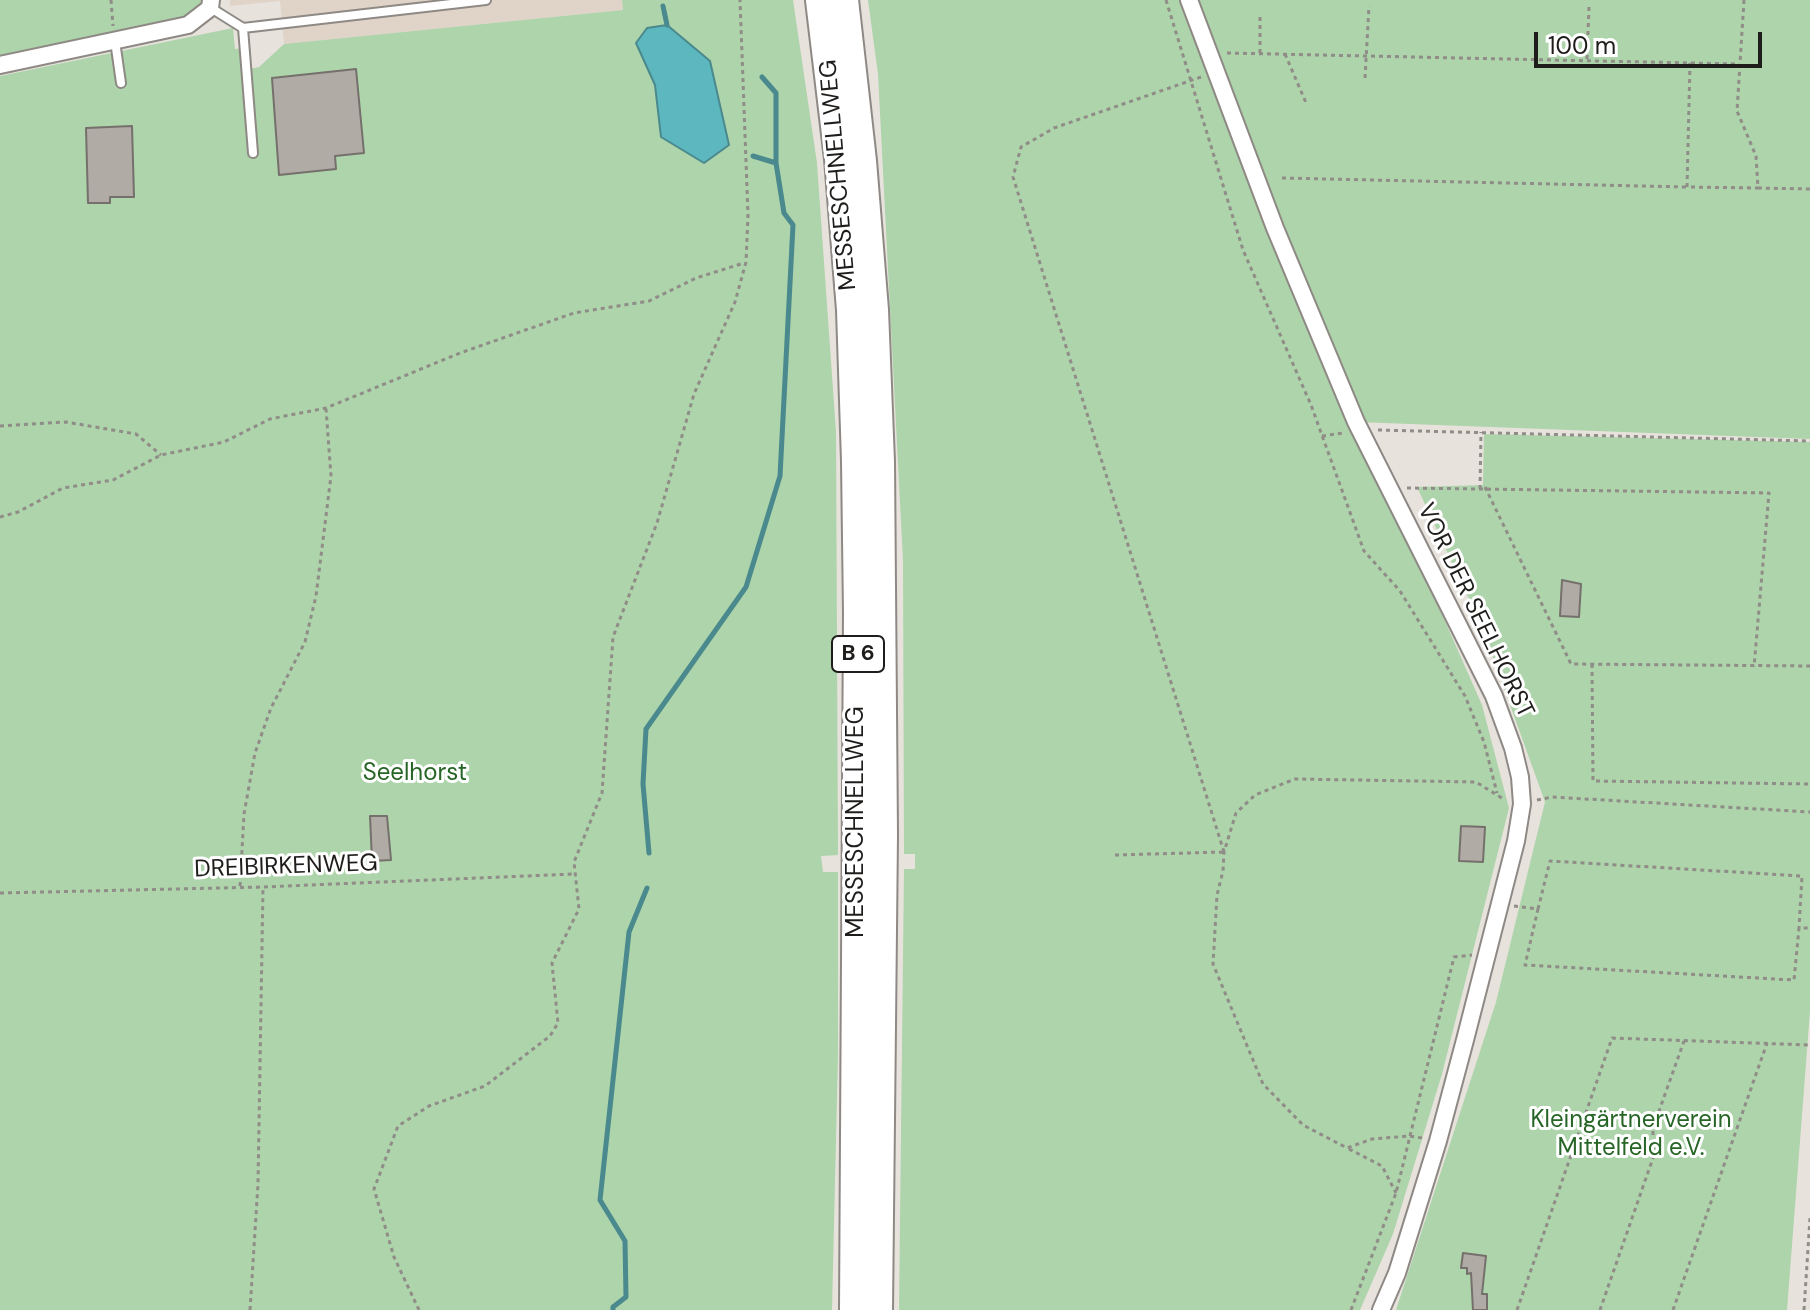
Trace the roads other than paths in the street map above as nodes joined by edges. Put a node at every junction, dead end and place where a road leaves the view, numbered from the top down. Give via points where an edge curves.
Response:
1 (486, 0) edge
2 (820, 0) edge
3 (844, 0) edge
4 (1189, 0) edge
5 (211, 4) edge
6 (243, 28) junction
7 (115, 41) junction
8 (0, 65) edge
9 (121, 83) dead end
10 (253, 153) dead end
11 (854, 1310) edge
12 (878, 1310) edge
13 (1381, 1310) edge

1 - 6 lane
2 - 11 highway, MESSESCHNELLWEG / B 6 via 851,310 856,476
3 - 12 highway, MESSESCHNELLWEG / B 6 via 874,310 880,462
4 - 13 street, VOR DER SEELHORST via 1275,228 1360,430 1494,696 1520,777 1522,804 1487,954 1438,1141
5 - 6 lane
5 - 7 street via 188,25
6 - 10 lane
7 - 8 street
7 - 9 lane

